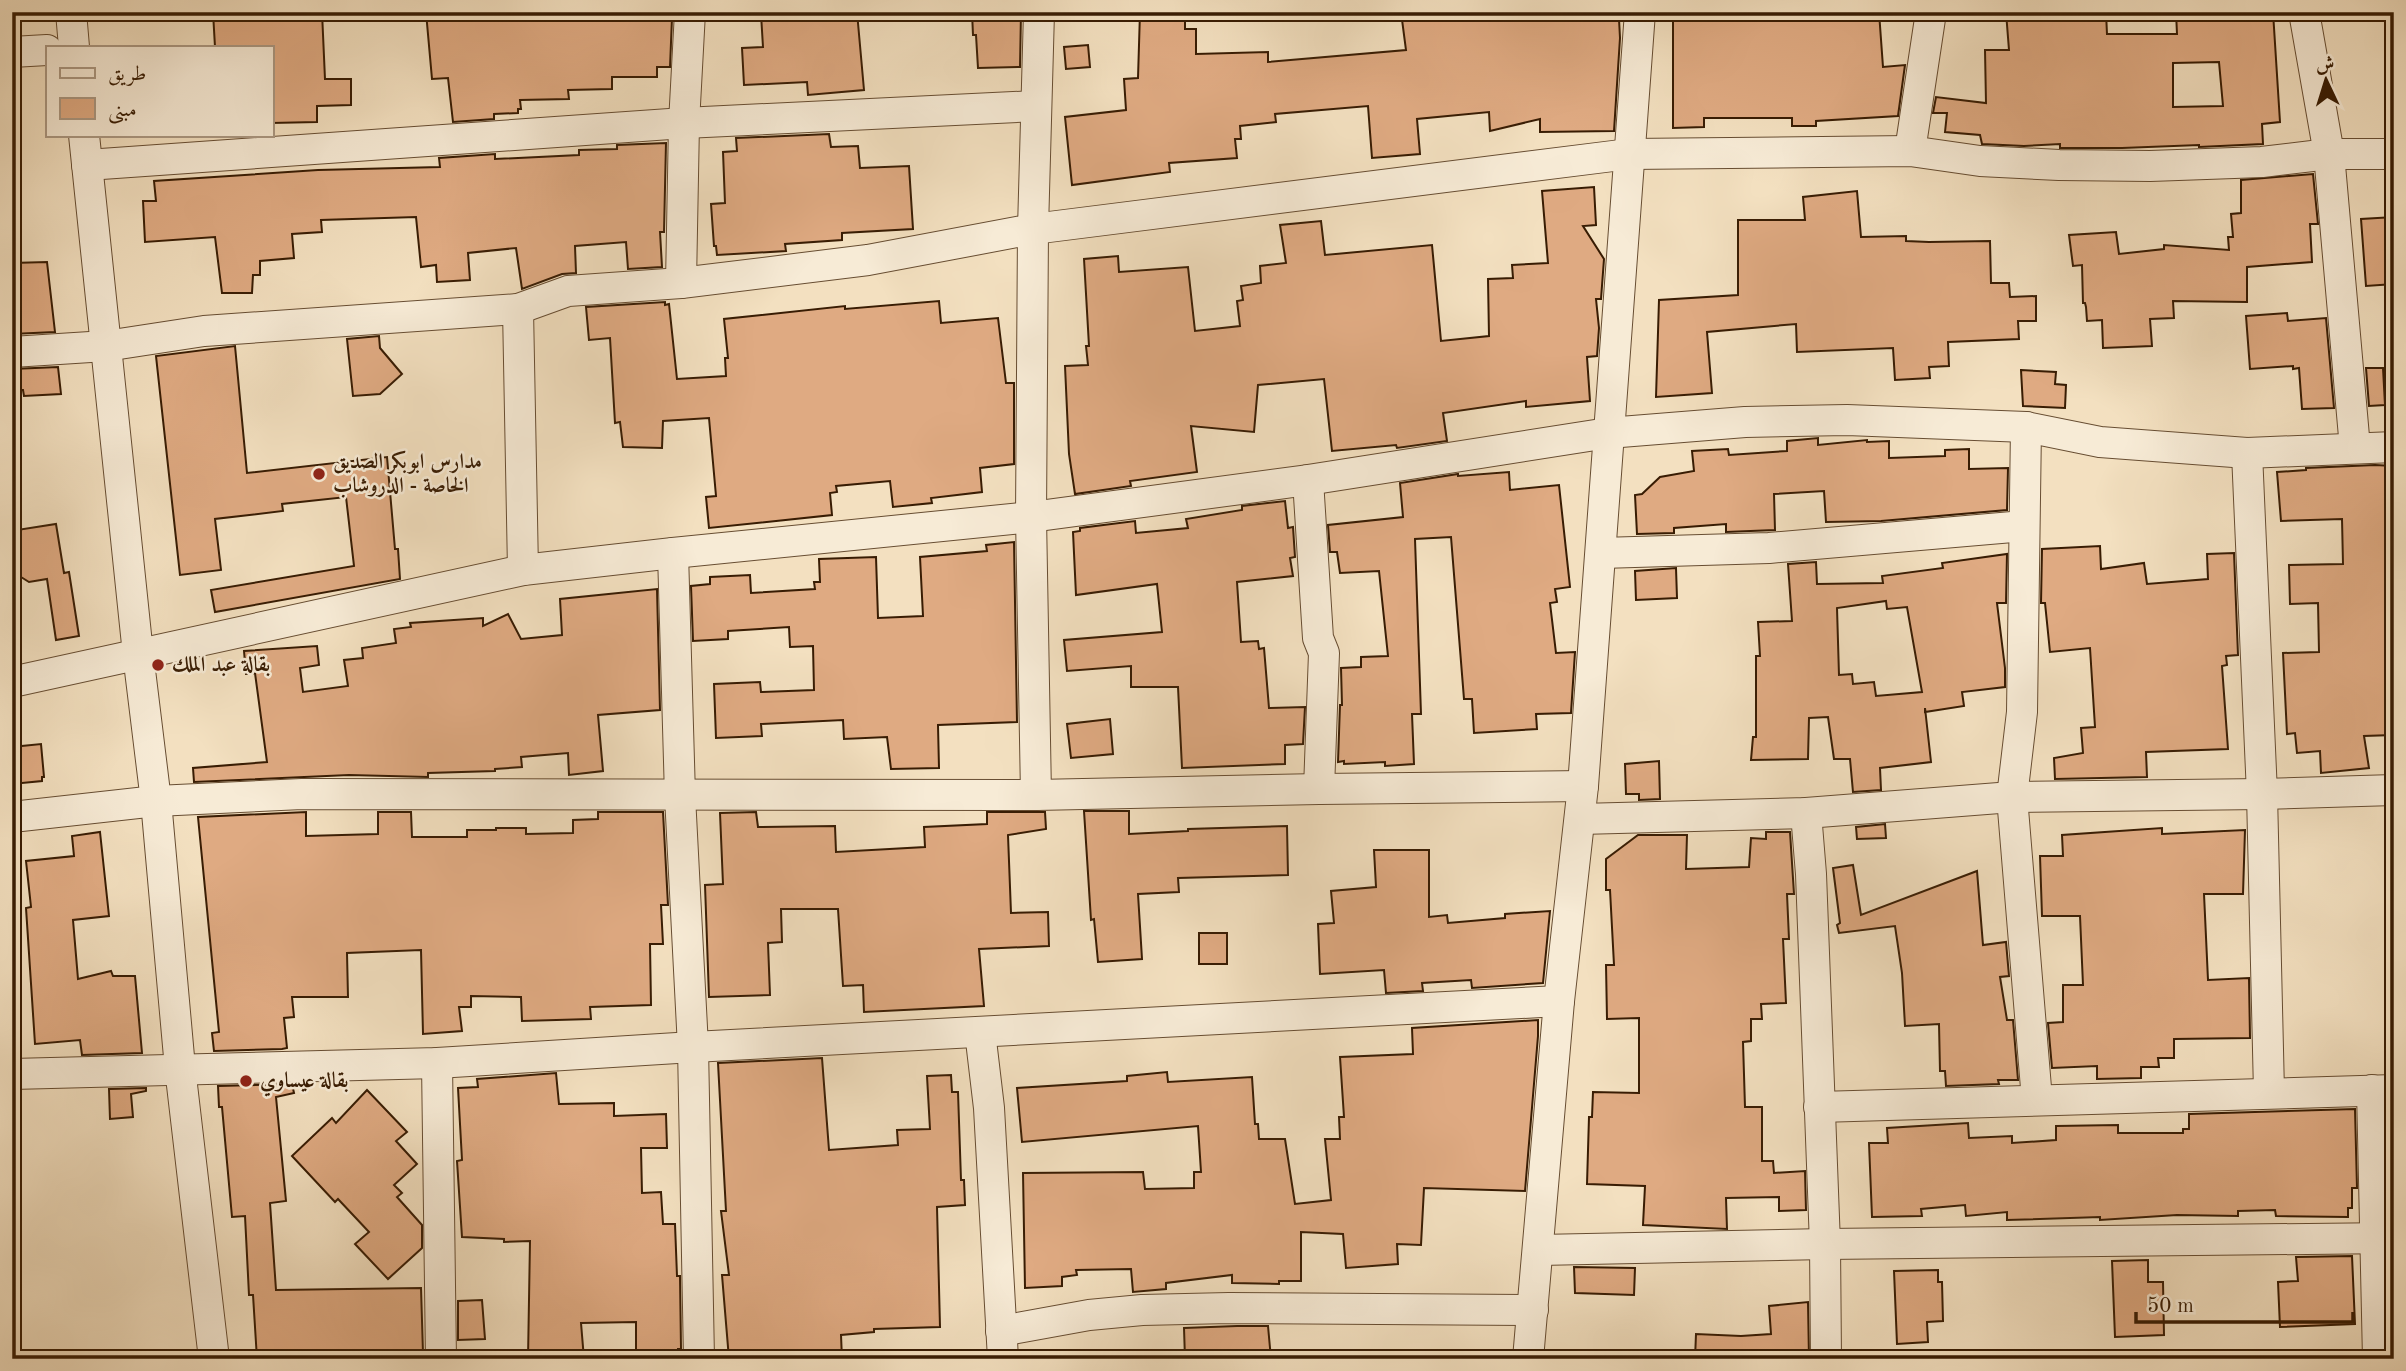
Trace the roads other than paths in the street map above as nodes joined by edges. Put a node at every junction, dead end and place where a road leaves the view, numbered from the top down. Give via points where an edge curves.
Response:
1 (71, 12) edge
2 (690, 12) edge
3 (1039, 12) edge
4 (1640, 12) edge
5 (1931, 12) edge
6 (2304, 12) edge
7 (74, 46) edge
8 (46, 50) edge
9 (12, 52) edge
10 (1036, 106) junction
11 (684, 123) junction
12 (84, 136) edge
13 (1910, 151) junction
14 (2394, 153) edge
15 (1629, 154) junction
16 (2329, 154) junction
17 (87, 165) junction
18 (1033, 229) junction
19 (681, 283) junction
20 (517, 309) junction
21 (106, 346) junction
22 (12, 352) edge
23 (2026, 427) junction
24 (1608, 433) junction
25 (2394, 447) edge
26 (2355, 449) junction
27 (2247, 453) junction
28 (1308, 480) junction
29 (1031, 517) junction
30 (2024, 526) junction
31 (673, 553) junction
32 (1601, 553) junction
33 (523, 570) junction
34 (138, 654) junction
35 (12, 682) edge
36 (1583, 786) junction
37 (1319, 789) junction
38 (2394, 790) edge
39 (2262, 794) junction
40 (1036, 795) junction
41 (680, 796) junction
42 (2012, 797) junction
43 (156, 801) junction
44 (1806, 813) junction
45 (12, 817) edge
46 (1580, 819) junction
47 (1559, 1001) junction
48 (980, 1032) junction
49 (693, 1046) junction
50 (437, 1063) junction
51 (180, 1069) junction
52 (12, 1074) edge
53 (2383, 1090) edge
54 (2269, 1092) junction
55 (2037, 1100) junction
56 (1819, 1107) junction
57 (2384, 1238) edge
58 (1825, 1244) junction
59 (1539, 1250) junction
60 (1533, 1310) junction
61 (1002, 1345) edge
62 (214, 1359) edge
63 (441, 1359) edge
64 (699, 1359) edge
65 (1528, 1359) edge
66 (1826, 1359) edge
67 (2378, 1359) edge

1 - 7 street
2 - 11 street
3 - 10 street
4 - 15 street
5 - 13 street
6 - 16 street
8 - 9 street
10 - 11 street
10 - 18 street
11 - 17 street
11 - 19 street
12 - 17 street
13 - 15 street
13 - 16 street via 1980,161 2150,166
14 - 16 street
15 - 18 street
15 - 24 street
16 - 26 street
17 - 21 street
18 - 19 street via 869,260
18 - 29 street
19 - 20 street via 568,291
20 - 21 street via 204,331
20 - 33 street
21 - 22 street
21 - 34 street
23 - 24 street via 1791,420
23 - 27 street via 2100,442
23 - 30 street
24 - 28 street
24 - 32 street
25 - 26 street
26 - 27 street
27 - 39 street
28 - 29 street
28 - 37 street via 1318,638 1324,653
29 - 31 street
29 - 40 street
30 - 32 street via 1769,548
30 - 42 street via 2022,712
31 - 33 street
31 - 41 street
32 - 36 street
33 - 34 street
34 - 35 street
34 - 43 street
36 - 37 street
36 - 46 street
37 - 40 street
38 - 39 street
39 - 42 street
39 - 54 street
40 - 41 street
41 - 43 street via 373,793
41 - 49 street
42 - 44 street
42 - 55 street
43 - 45 street
43 - 51 street
44 - 46 street
44 - 56 street
46 - 47 street
47 - 48 street
47 - 59 street
48 - 49 street
48 - 61 street via 989,1108
49 - 50 street
49 - 64 street
50 - 51 street
50 - 63 street
51 - 52 street
51 - 62 street
53 - 54 street
53 - 57 street
54 - 55 street
55 - 56 street
56 - 58 street
57 - 58 street
57 - 67 street
58 - 59 street
58 - 66 street
59 - 60 street
60 - 61 street via 1142,1310 1089,1315
60 - 65 street

